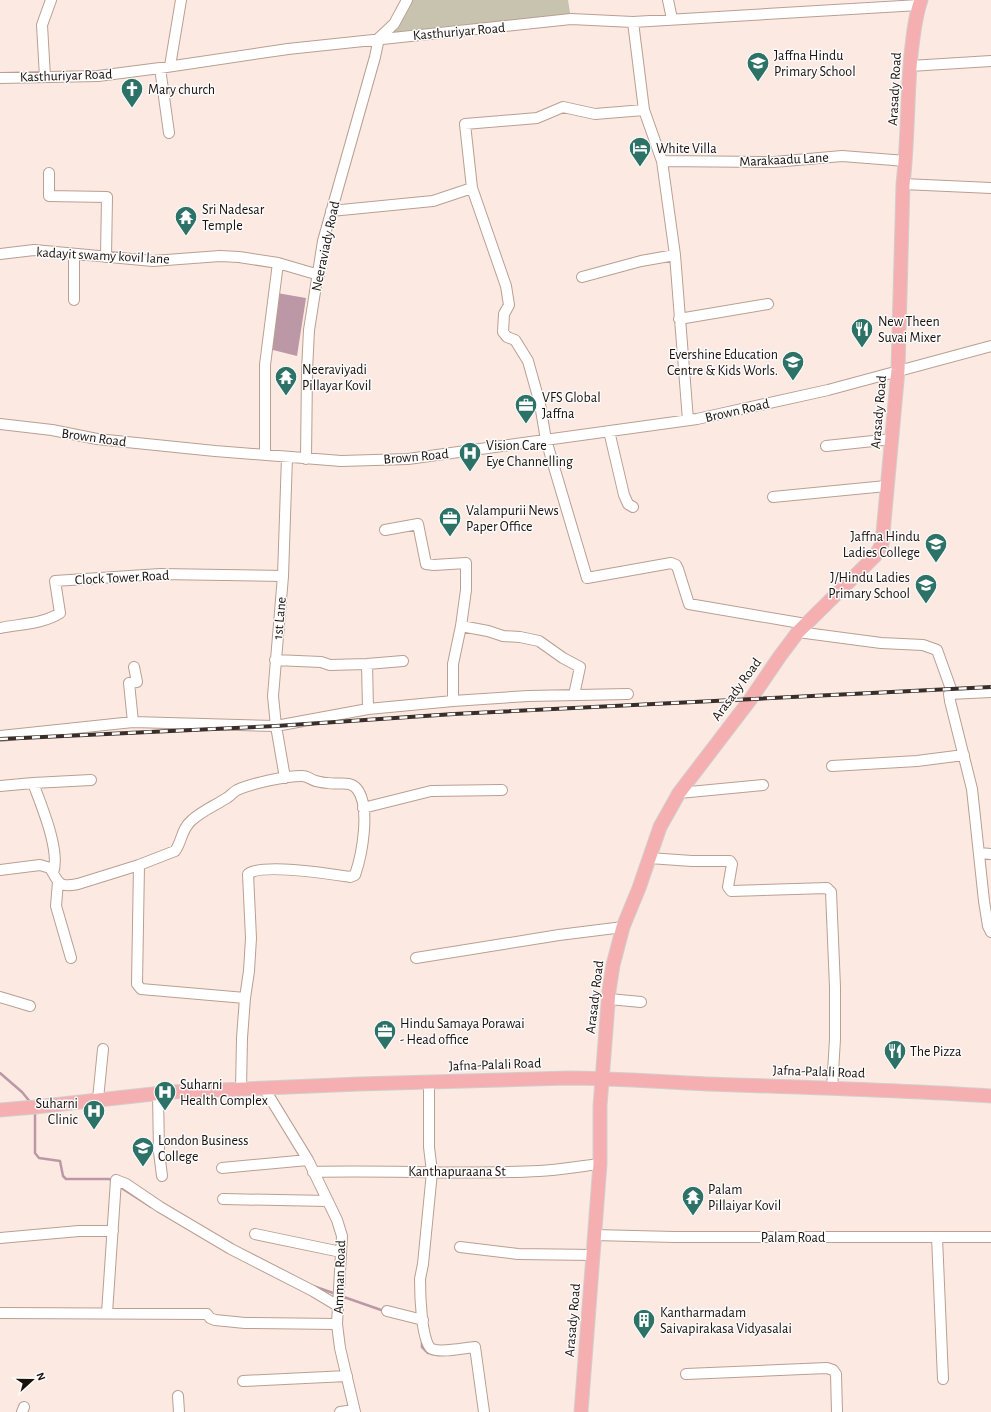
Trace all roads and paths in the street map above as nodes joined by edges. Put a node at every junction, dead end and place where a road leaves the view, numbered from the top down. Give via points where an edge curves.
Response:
1 (51, 0) edge
2 (181, 0) edge
3 (407, 0) edge
4 (668, 0) edge
5 (920, 3) edge
6 (672, 19) junction
7 (633, 22) junction
8 (380, 38) junction
9 (991, 61) edge
10 (910, 66) junction
11 (165, 67) junction
12 (44, 76) junction
13 (0, 78) edge
14 (644, 110) junction
15 (168, 133) dead end
16 (662, 161) junction
17 (906, 161) junction
18 (49, 173) dead end
19 (903, 184) junction
20 (472, 188) junction
21 (991, 188) edge
22 (331, 211) junction
23 (0, 254) edge
24 (74, 254) junction
25 (675, 255) junction
26 (106, 257) junction
27 (278, 264) junction
28 (319, 275) junction
29 (582, 277) dead end
30 (74, 300) dead end
31 (768, 304) dead end
32 (680, 319) junction
33 (991, 346) edge
34 (898, 370) junction
35 (688, 420) junction
36 (0, 424) edge
37 (608, 431) junction
38 (892, 439) junction
39 (546, 440) junction
40 (826, 446) dead end
41 (265, 454) junction
42 (287, 457) junction
43 (306, 458) junction
44 (886, 486) junction
45 (773, 498) dead end
46 (633, 507) dead end
47 (385, 530) dead end
48 (283, 576) junction
49 (461, 626) junction
50 (0, 628) edge
51 (802, 628) junction
52 (275, 660) junction
53 (403, 661) dead end
54 (367, 664) junction
55 (134, 667) dead end
56 (991, 692) edge
57 (628, 694) dead end
58 (949, 694) junction
59 (574, 695) junction
60 (453, 701) junction
61 (368, 709) junction
62 (133, 722) junction
63 (276, 726) junction
64 (0, 736) edge
65 (964, 755) junction
66 (832, 766) dead end
67 (285, 778) junction
68 (91, 780) dead end
69 (33, 783) junction
70 (763, 785) dead end
71 (0, 786) edge
72 (502, 790) dead end
73 (679, 793) junction
74 (363, 808) junction
75 (979, 854) junction
76 (991, 854) edge
77 (649, 858) junction
78 (139, 864) junction
79 (0, 870) edge
80 (56, 878) junction
81 (623, 927) junction
82 (990, 928) edge
83 (71, 958) dead end
84 (416, 958) dead end
85 (0, 997) edge
86 (245, 998) junction
87 (609, 999) junction
88 (641, 1002) dead end
89 (30, 1006) dead end
90 (103, 1049) dead end
91 (602, 1078) junction
92 (429, 1082) junction
93 (264, 1088) junction
94 (241, 1089) junction
95 (832, 1089) junction
96 (158, 1093) junction
97 (991, 1096) edge
98 (98, 1099) junction
99 (0, 1110) edge
100 (308, 1160) junction
101 (600, 1164) junction
102 (222, 1168) dead end
103 (314, 1172) junction
104 (432, 1172) junction
105 (162, 1176) dead end
106 (223, 1199) dead end
107 (328, 1201) junction
108 (113, 1231) junction
109 (255, 1234) dead end
110 (594, 1235) junction
111 (937, 1237) junction
112 (991, 1237) edge
113 (0, 1238) edge
114 (460, 1247) dead end
115 (341, 1252) junction
116 (594, 1255) junction
117 (338, 1306) junction
118 (387, 1311) dead end
119 (0, 1313) edge
120 (107, 1313) junction
121 (423, 1320) junction
122 (337, 1324) junction
123 (686, 1374) dead end
124 (347, 1376) junction
125 (943, 1379) dead end
126 (243, 1381) dead end
127 (178, 1396) dead end
128 (355, 1411) edge
129 (179, 1412) edge
130 (340, 1412) edge
131 (484, 1412) edge
132 (581, 1412) edge
133 (837, 1412) edge

1 - 12 street via 42,24
2 - 11 street
3 - 8 street via 394,24
4 - 6 street
5 - 6 street, Kasthuriyar Road
5 - 10 main road, Arasady Road
6 - 7 street, Kasthuriyar Road
7 - 8 street, Kasthuriyar Road via 571,19
7 - 14 street
8 - 11 street, Kasthuriyar Road via 288,48
8 - 22 street, Neeraviady Road
9 - 10 street
10 - 17 main road, Arasady Road
11 - 12 street, Kasthuriyar Road via 98,76
11 - 15 street
12 - 13 street, Kasthuriyar Road
14 - 16 street
14 - 20 street via 595,114 564,107 537,118 465,124
16 - 17 street, Marakaadu Lane via 774,162 842,156
16 - 25 street
17 - 19 main road, Arasady Road
18 - 26 street via 49,196 106,197
19 - 21 street
19 - 34 main road, Arasady Road
20 - 22 street via 433,201
20 - 39 street via 506,286 509,305 504,314 503,332 515,340 528,361 540,404
22 - 28 street, Neeraviady Road via 323,241
23 - 24 street, kadayit swamy kovil lane via 34,250
24 - 26 street, kadayit swamy kovil lane
24 - 30 street
25 - 29 street
25 - 32 street
26 - 27 street, kadayit swamy kovil lane via 153,261 220,256
27 - 28 street, kadayit swamy kovil lane
27 - 41 street via 265,365
28 - 43 street, Neeraviady Road via 309,337
31 - 32 street
32 - 35 street
33 - 34 street, Brown Road
34 - 35 street, Brown Road via 828,390
34 - 38 main road, Arasady Road
35 - 37 street, Brown Road
36 - 41 street, Brown Road via 52,430 96,439 207,451
37 - 39 street, Brown Road
37 - 46 street via 624,495 628,504
38 - 40 street
38 - 44 main road, Arasady Road
39 - 43 street, Brown Road via 408,459 341,461
39 - 51 street via 587,578 670,563 678,569 689,604
41 - 42 street, Brown Road
42 - 43 street, Brown Road
42 - 48 street, 1st Lane
44 - 45 street
44 - 51 main road, Arasady Road via 882,544 875,556
47 - 49 street via 418,524 426,564 466,562 466,590
48 - 50 street, Clock Tower Road via 160,574 55,582 60,613 42,621
48 - 52 street, 1st Lane
49 - 59 street via 539,641 563,658 580,666
49 - 60 street via 452,664
51 - 58 street via 881,643 922,645 937,650 951,690
51 - 73 main road, Arasady Road
52 - 54 street via 321,662 330,665
52 - 63 street, 1st Lane via 273,696
53 - 54 street
54 - 61 street
55 - 62 street via 137,682 128,683
56 - 58 street
57 - 59 street
58 - 65 street
59 - 60 street
60 - 61 street
61 - 63 street
62 - 63 street
62 - 64 street
63 - 67 street, 1st Lane
65 - 66 street via 917,761
65 - 75 street via 972,789
67 - 74 street via 304,776 322,782 351,784 357,789
67 - 78 street via 236,791 192,820 183,831 175,851
68 - 69 street
69 - 71 street
69 - 80 street via 53,844
70 - 73 street
72 - 74 street via 431,791
73 - 77 main road, Arasady Road via 660,827
74 - 86 street via 364,827 360,860 355,875 282,869 256,870 248,874 251,938
75 - 76 street
75 - 82 street
77 - 81 main road, Arasady Road
77 - 95 street via 730,861 732,864 728,887 731,891 829,889 835,988
78 - 80 street via 68,886
78 - 86 street via 136,976 141,990
79 - 80 street via 40,865 50,868
80 - 83 street via 56,906
81 - 84 street
81 - 87 main road, Arasady Road via 613,965
85 - 89 street
86 - 94 street
87 - 88 street
87 - 91 main road, Arasady Road
90 - 98 street
91 - 92 main road, Jafna-Palali Road
91 - 95 main road, Jafna-Palali Road
91 - 101 main road, Arasady Road
92 - 93 main road, Jafna-Palali Road
92 - 104 street via 429,1148
93 - 94 main road, Jafna-Palali Road
93 - 100 street, Amman Road
94 - 96 main road, Jafna-Palali Road
95 - 97 main road, Jafna-Palali Road via 878,1089
96 - 98 main road, Jafna-Palali Road
96 - 105 street
98 - 99 main road, Jafna-Palali Road
100 - 102 street
100 - 103 street, Amman Road
101 - 104 street, Kanthapuraana St via 540,1171
101 - 110 main road, Arasady Road
103 - 104 street, Kanthapuraana St
103 - 107 street, Amman Road
104 - 121 street via 420,1277
106 - 107 street
107 - 115 street, Amman Road via 342,1236
108 - 113 street via 79,1231
108 - 117 street via 116,1180 231,1249
108 - 120 street
109 - 115 street
110 - 111 street, Palam Road
110 - 116 main road, Arasady Road
111 - 112 street, Palam Road
111 - 125 street
114 - 116 street via 518,1254
115 - 117 street, Amman Road
116 - 132 main road, Arasady Road
117 - 122 street, Amman Road
118 - 121 street
119 - 120 street
120 - 122 street via 208,1314 214,1320 245,1323
121 - 131 street via 426,1339 433,1350 475,1347
122 - 124 street, Amman Road
123 - 133 street via 827,1368 836,1374
124 - 126 street
124 - 128 street, Amman Road
127 - 129 street
128 - 130 street

